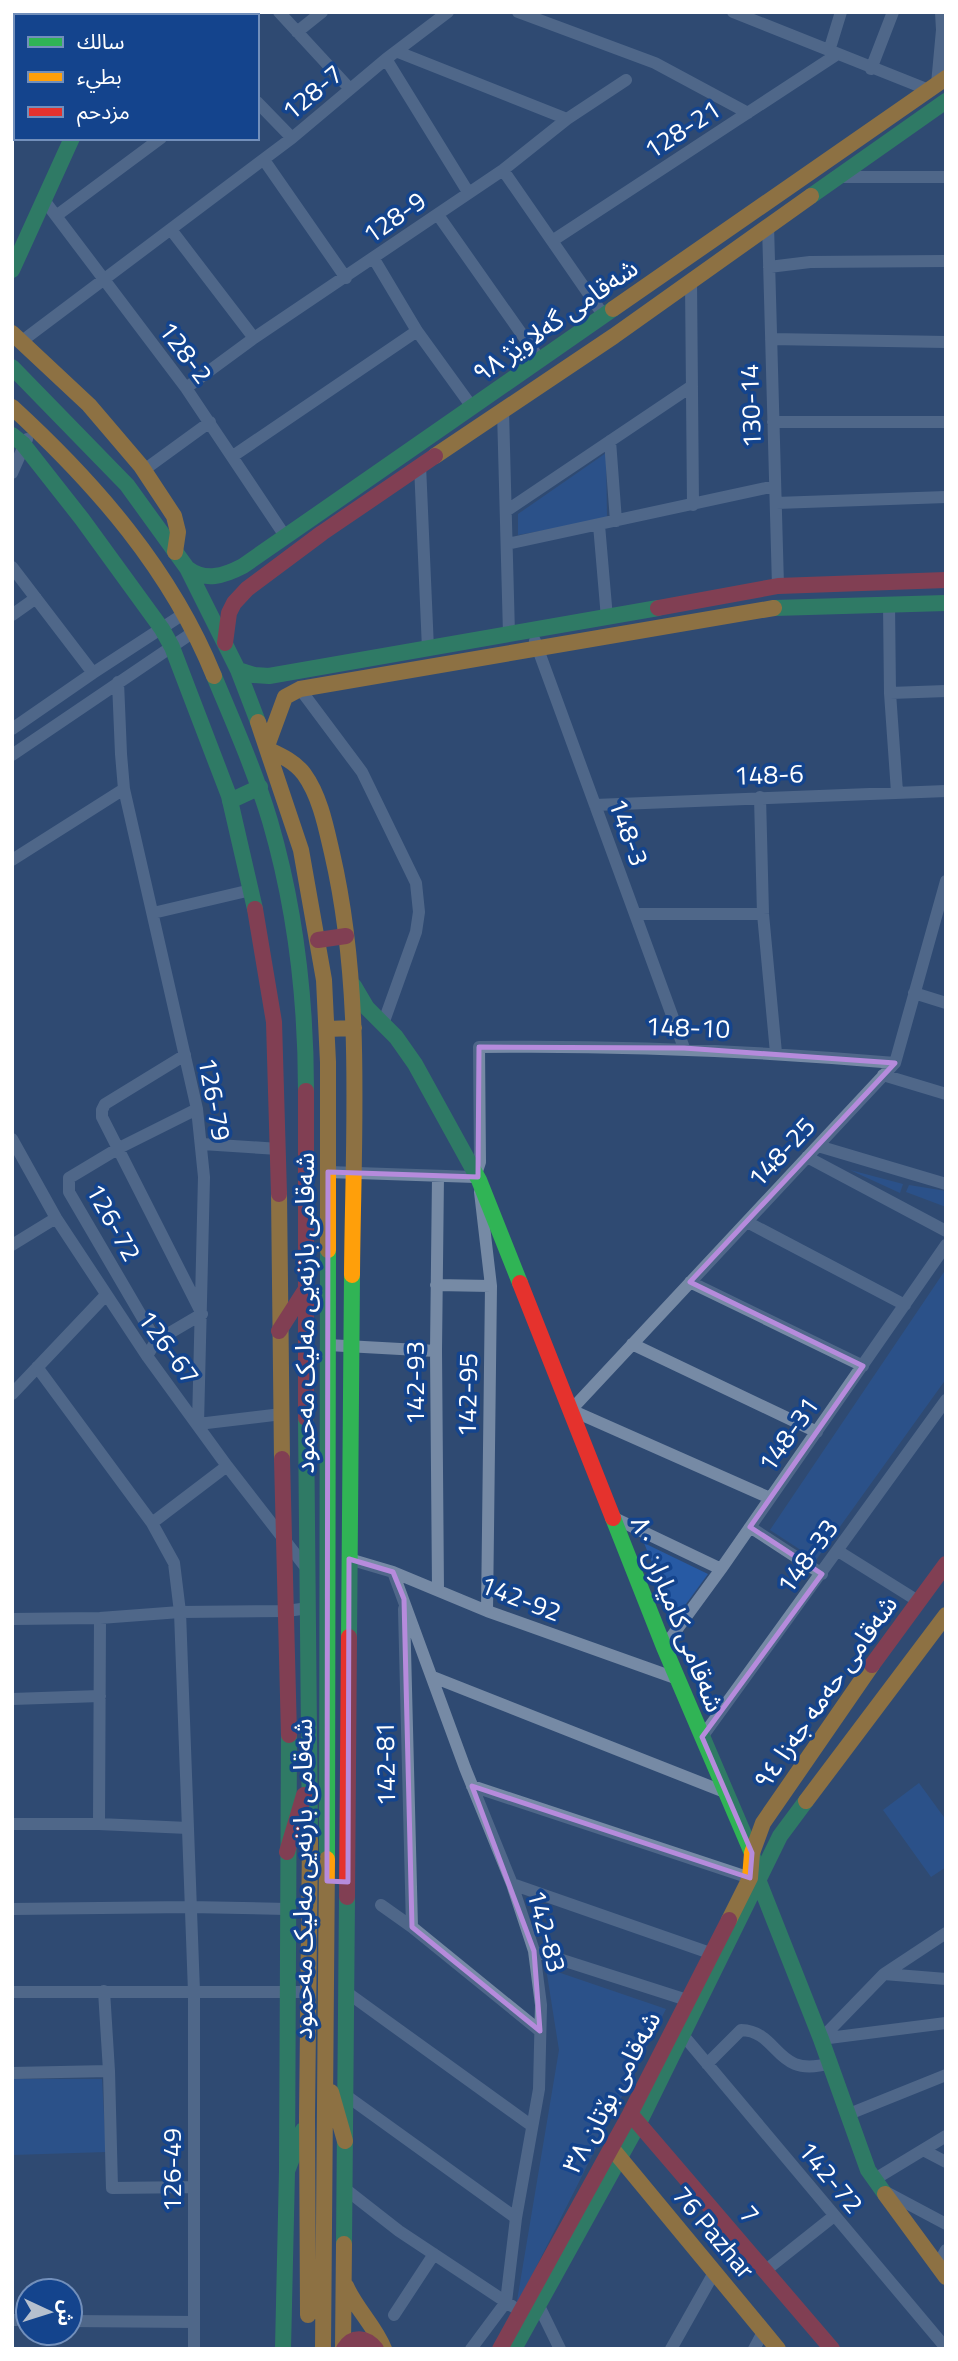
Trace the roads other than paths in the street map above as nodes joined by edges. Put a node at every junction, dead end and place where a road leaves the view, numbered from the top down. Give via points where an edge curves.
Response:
1 (279, 12) edge
2 (322, 12) edge
3 (448, 12) edge
4 (519, 12) edge
5 (733, 12) edge
6 (841, 12) edge
7 (892, 12) edge
8 (941, 12) edge
9 (297, 32) junction
10 (833, 53) junction
11 (392, 55) junction
12 (871, 69) junction
13 (626, 80) dead end
14 (937, 84) edge
15 (350, 89) junction
16 (946, 101) edge
17 (259, 104) edge
18 (748, 113) junction
19 (567, 119) junction
20 (292, 138) junction
21 (71, 140) edge
22 (158, 140) edge
23 (264, 160) junction
24 (503, 170) junction
25 (834, 177) junction
26 (946, 177) edge
27 (468, 192) junction
28 (44, 200) junction
29 (438, 215) junction
30 (56, 216) junction
31 (768, 225) junction
32 (172, 231) junction
33 (552, 241) junction
34 (374, 259) junction
35 (946, 261) edge
36 (769, 267) junction
37 (12, 270) edge
38 (346, 278) junction
39 (104, 281) junction
40 (691, 281) junction
41 (604, 316) junction
42 (417, 331) junction
43 (17, 337) edge
44 (254, 338) junction
45 (771, 339) junction
46 (946, 342) edge
47 (563, 344) junction
48 (540, 360) junction
49 (571, 365) junction
50 (12, 368) edge
51 (692, 386) junction
52 (186, 388) junction
53 (12, 407) edge
54 (472, 407) junction
55 (503, 411) junction
56 (210, 422) junction
57 (774, 422) junction
58 (946, 422) edge
59 (35, 428) junction
60 (18, 440) edge
61 (610, 441) junction
62 (233, 456) junction
63 (399, 457) junction
64 (414, 469) junction
65 (144, 470) junction
66 (12, 473) edge
67 (775, 486) junction
68 (946, 497) edge
69 (776, 503) junction
70 (693, 505) junction
71 (506, 511) junction
72 (616, 521) junction
73 (599, 524) junction
74 (285, 536) junction
75 (507, 544) junction
76 (175, 552) junction
77 (12, 567) edge
78 (187, 568) junction
79 (946, 580) edge
80 (778, 586) junction
81 (36, 598) junction
82 (946, 603) edge
83 (889, 604) junction
84 (185, 614) junction
85 (12, 615) edge
86 (607, 618) junction
87 (162, 629) junction
88 (532, 630) junction
89 (195, 631) junction
90 (509, 634) junction
91 (225, 645) junction
92 (172, 647) junction
93 (538, 648) junction
94 (428, 649) junction
95 (238, 670) junction
96 (93, 673) junction
97 (118, 682) junction
98 (300, 689) junction
99 (946, 691) edge
100 (890, 693) junction
101 (12, 729) edge
102 (268, 748) junction
103 (12, 755) edge
104 (260, 787) junction
105 (124, 789) junction
106 (946, 791) edge
107 (897, 792) junction
108 (760, 797) junction
109 (230, 801) junction
110 (595, 805) junction
111 (12, 860) edge
112 (946, 881) edge
113 (251, 890) junction
114 (153, 913) junction
115 (635, 914) junction
116 (763, 914) junction
117 (941, 916) edge
118 (346, 936) junction
119 (318, 940) junction
120 (350, 978) junction
121 (914, 993) junction
122 (946, 1003) edge
123 (326, 1007) junction
124 (305, 1008) junction
125 (383, 1024) junction
126 (354, 1028) junction
127 (327, 1033) junction
128 (306, 1040) junction
129 (479, 1047) joint
130 (684, 1048) junction
131 (776, 1053) junction
132 (185, 1055) junction
133 (895, 1063) junction
134 (883, 1075) junction
135 (946, 1094) edge
136 (197, 1109) junction
137 (12, 1139) edge
138 (202, 1144) junction
139 (818, 1146) junction
140 (119, 1149) junction
141 (279, 1149) junction
142 (807, 1157) junction
143 (328, 1172) junction
144 (353, 1173) junction
145 (438, 1176) junction
146 (477, 1179) junction
147 (946, 1184) edge
148 (56, 1218) junction
149 (747, 1222) junction
150 (946, 1231) edge
151 (12, 1245) edge
152 (946, 1245) edge
153 (690, 1282) junction
154 (436, 1285) junction
155 (491, 1286) junction
156 (304, 1292) junction
157 (106, 1296) junction
158 (905, 1304) junction
159 (202, 1314) junction
160 (279, 1331) junction
161 (156, 1340) junction
162 (632, 1344) junction
163 (328, 1345) junction
164 (353, 1347) junction
165 (436, 1351) junction
166 (147, 1356) junction
167 (863, 1366) junction
168 (37, 1367) junction
169 (12, 1394) edge
170 (946, 1400) edge
171 (570, 1409) junction
172 (282, 1414) junction
173 (198, 1424) junction
174 (817, 1432) junction
175 (227, 1466) junction
176 (771, 1498) junction
177 (612, 1517) junction
178 (152, 1523) junction
179 (750, 1527) junction
180 (284, 1540) junction
181 (838, 1551) junction
182 (349, 1559) junction
183 (946, 1564) edge
184 (307, 1569) junction
185 (721, 1569) junction
186 (393, 1572) junction
187 (822, 1574) junction
188 (438, 1589) junction
189 (404, 1600) junction
190 (919, 1601) junction
191 (308, 1608) junction
192 (487, 1611) junction
193 (180, 1612) junction
194 (287, 1612) junction
195 (946, 1615) edge
196 (100, 1618) junction
197 (12, 1619) edge
198 (664, 1647) junction
199 (433, 1677) junction
200 (678, 1679) junction
201 (100, 1696) junction
202 (12, 1699) edge
203 (702, 1737) junction
204 (311, 1773) junction
205 (472, 1786) junction
206 (727, 1793) junction
207 (12, 1824) edge
208 (99, 1824) junction
209 (188, 1829) junction
210 (287, 1852) junction
211 (752, 1853) junction
212 (755, 1880) junction
213 (327, 1881) junction
214 (348, 1882) junction
215 (512, 1885) junction
216 (381, 1905) dead end
217 (189, 1907) junction
218 (12, 1909) edge
219 (287, 1909) junction
220 (412, 1927) junction
221 (946, 1933) edge
222 (534, 1951) junction
223 (710, 1953) junction
224 (884, 1974) junction
225 (946, 1979) edge
226 (104, 1991) junction
227 (345, 1991) junction
228 (12, 1992) edge
229 (194, 1992) junction
230 (288, 1992) junction
231 (309, 1992) junction
232 (687, 2000) junction
233 (946, 2023) edge
234 (540, 2031) junction
235 (683, 2035) junction
236 (821, 2039) junction
237 (830, 2063) junction
238 (707, 2064) junction
239 (325, 2070) junction
240 (109, 2071) junction
241 (12, 2073) edge
242 (946, 2074) edge
243 (344, 2094) junction
244 (849, 2114) junction
245 (307, 2118) junction
246 (634, 2118) junction
247 (532, 2126) junction
248 (946, 2136) edge
249 (345, 2141) junction
250 (923, 2150) junction
251 (616, 2153) junction
252 (946, 2162) edge
253 (287, 2171) junction
254 (879, 2185) junction
255 (194, 2186) junction
256 (344, 2188) junction
257 (834, 2216) junction
258 (516, 2218) junction
259 (946, 2224) edge
260 (946, 2250) edge
261 (434, 2254) junction
262 (766, 2270) junction
263 (715, 2271) junction
264 (941, 2272) edge
265 (344, 2280) junction
266 (506, 2302) junction
267 (539, 2306) junction
268 (521, 2312) junction
269 (394, 2315) dead end
270 (84, 2321) edge
271 (194, 2322) junction
272 (763, 2332) junction
273 (946, 2348) edge
274 (194, 2349) edge
275 (283, 2349) edge
276 (309, 2349) edge
277 (323, 2349) edge
278 (344, 2349) edge
279 (376, 2349) edge
280 (384, 2349) edge
281 (471, 2349) edge
282 (500, 2349) edge
283 (514, 2349) edge
284 (560, 2349) edge
285 (671, 2349) edge
286 (754, 2349) edge
287 (778, 2349) edge
288 (832, 2349) edge

1 - 9 street
2 - 9 street
3 - 11 street, 128-7
4 - 18 street via 655,63
5 - 10 street
6 - 10 street
7 - 12 street
8 - 14 street
9 - 15 street
10 - 12 street
10 - 18 street, 128-21
11 - 15 street, 128-7
11 - 19 street
11 - 27 street
12 - 14 street
13 - 19 street, 128-9
14 - 41 main road, شەقامی گەلاوێژ ٩٨
15 - 20 street, 128-7
16 - 25 main road, شەقامی گەلاوێژ ٩٨
17 - 20 street
18 - 33 street, 128-21
19 - 24 street, 128-9
20 - 23 street, 128-7
21 - 28 main road
22 - 30 street
23 - 32 street, 128-7
23 - 38 street
24 - 27 street, 128-9
24 - 33 street
25 - 26 street
25 - 31 main road, شەقامی گەلاوێژ ٩٨
27 - 29 street, 128-9
28 - 30 street, 128-2
28 - 37 main road
29 - 34 street, 128-9
29 - 48 street
30 - 39 street, 128-2
31 - 36 street, 130-14
31 - 40 main road, شەقامی گەلاوێژ ٩٨
32 - 39 street, 128-7
32 - 44 street
33 - 41 street
34 - 38 street, 128-9
34 - 42 street
35 - 36 street via 810,262
36 - 45 street, 130-14
38 - 44 street, 128-9
39 - 43 street, 128-7
39 - 52 street, 128-2
40 - 49 main road, شەقامی گەلاوێژ ٩٨
40 - 51 street
41 - 47 main road, شەقامی گەلاوێژ ٩٨
42 - 54 street
42 - 62 street
43 - 65 main road via 81,398
44 - 52 street, 128-9
45 - 46 street
45 - 57 street, 130-14
47 - 48 main road, شەقامی گەلاوێژ ٩٨
47 - 49 main road via 572,351
48 - 54 main road, شەقامی گەلاوێژ ٩٨
49 - 55 main road, شەقامی گەلاوێژ ٩٨
50 - 76 main road, شەقامی بازنەیی مەلیک مەحمود via 127,485
51 - 61 street
51 - 70 street
52 - 56 street, 128-2
53 - 59 main road, شەقامی بازنەیی مەلیک مەحمود
54 - 63 main road, شەقامی گەلاوێژ ٩٨
55 - 64 main road, شەقامی گەلاوێژ ٩٨
55 - 71 street
56 - 62 street, 128-2
56 - 65 street
57 - 58 street
57 - 67 street, 130-14
59 - 60 street
59 - 84 main road, شەقامی بازنەیی مەلیک مەحمود via 110,509
60 - 66 street
60 - 87 main road
61 - 71 street
61 - 72 street
62 - 74 street, 128-2
63 - 64 main road via 399,468
63 - 74 main road, شەقامی گەلاوێژ ٩٨
64 - 91 main road, شەقامی گەلاوێژ ٩٨ via 238,598 228,616
64 - 94 street
65 - 76 main road via 175,518
67 - 69 street, 130-14
67 - 70 street
68 - 69 street
69 - 80 street, 130-14
70 - 72 street
71 - 75 street
72 - 73 street
73 - 75 street
73 - 86 street
74 - 78 main road, شەقامی گەلاوێژ ٩٨ via 224,575 203,577
75 - 90 street
76 - 78 main road, شەقامی بازنەیی مەلیک مەحمود
77 - 81 street
78 - 91 main road, شەقامی بازنەیی مەلیک مەحمود
79 - 80 main road
80 - 86 main road
81 - 85 street
81 - 96 street
82 - 83 main road
83 - 93 main road via 778,607
83 - 100 street
84 - 87 street
84 - 89 main road, شەقامی بازنەیی مەلیک مەحمود
86 - 88 main road
87 - 92 main road
87 - 96 street
88 - 90 main road
88 - 93 street, 148-3
89 - 92 street
89 - 104 main road, شەقامی بازنەیی مەلیک مەحمود
90 - 94 main road
91 - 95 main road, شەقامی بازنەیی مەلیک مەحمود
92 - 97 street
92 - 109 main road
93 - 98 main road
93 - 110 street, 148-3
94 - 95 main road via 269,676
95 - 102 main road, شەقامی بازنەیی مەلیک مەحمود
96 - 101 street
97 - 103 street
97 - 105 street, 126-79
98 - 102 main road via 285,698
98 - 125 street via 362,772 416,883 416,932
99 - 100 street
100 - 107 street
102 - 118 main road via 303,772 314,790 338,872
102 - 119 main road, شەقامی بازنەیی مەلیک مەحمود via 301,850
104 - 109 main road
104 - 124 main road, شەقامی بازنەیی مەلیک مەحمود via 290,894
105 - 111 street
105 - 114 street, 126-79
106 - 107 street, 148-6
107 - 108 street, 148-6
108 - 110 street, 148-6
108 - 116 street
109 - 113 main road
110 - 115 street, 148-3
112 - 117 street, 148-25
113 - 114 street
113 - 141 main road via 274,1022
114 - 132 street, 126-79
115 - 116 street
115 - 130 street, 148-3
116 - 131 street
117 - 121 street, 148-25
118 - 119 main road
118 - 120 main road
119 - 123 main road, شەقامی بازنەیی مەلیک مەحمود
120 - 125 main road, شەقامی کامیاران ٨٠ via 360,1000
120 - 126 main road
121 - 122 street
121 - 133 street, 148-25
123 - 124 main road
123 - 127 main road, شەقامی بازنەیی مەلیک مەحمود
124 - 128 main road, شەقامی بازنەیی مەلیک مەحمود
125 - 146 main road, شەقامی کامیاران ٨٠ via 415,1064
126 - 127 main road
126 - 144 main road
127 - 128 main road
127 - 143 main road, شەقامی بازنەیی مەلیک مەحمود
128 - 156 main road, شەقامی بازنەیی مەلیک مەحمود
129 - 130 street, 148-10
129 - 146 street, 142-95
130 - 131 street, 148-10
131 - 133 street, 148-10
132 - 136 street, 126-79
132 - 140 street via 105,1104 102,1117
133 - 134 street, 148-25
134 - 135 street
134 - 139 street, 148-25
136 - 138 street, 126-79
136 - 140 street, 126-72
137 - 148 street, 126-67
138 - 141 street
138 - 159 street, 126-79
139 - 142 street, 148-25
139 - 147 street
140 - 159 street
140 - 161 street, 126-72 via 69,1178 69,1192
141 - 160 main road
142 - 149 street, 148-25
142 - 150 street
143 - 144 street
143 - 163 main road, شەقامی بازنەیی مەلیک مەحمود
144 - 145 street
144 - 164 main road
145 - 146 street
145 - 154 street, 142-93
146 - 155 street, 142-95
146 - 171 main road, شەقامی کامیاران ٨٠
148 - 151 street
148 - 157 street, 126-67
149 - 153 street, 148-25
149 - 158 street
152 - 158 street, 148-31
153 - 162 street, 148-25
153 - 167 street
154 - 155 street
154 - 165 street, 142-93
155 - 192 street, 142-95
156 - 160 main road
156 - 184 main road, شەقامی بازنەیی مەلیک مەحمود
157 - 166 street, 126-67
157 - 168 street
158 - 167 street, 148-31
159 - 161 street
159 - 173 street, 126-79
160 - 172 main road
161 - 166 street
162 - 171 street, 148-25
162 - 174 street
163 - 164 street
163 - 213 main road, شەقامی بازنەیی مەلیک مەحمود
164 - 165 street
164 - 182 main road
165 - 188 street, 142-93
166 - 173 street, 126-67
167 - 174 street, 148-31
168 - 169 street
168 - 178 street, 126-49
170 - 181 street, 148-33
171 - 176 street
171 - 177 main road, شەقامی کامیاران ٨٠
172 - 173 street
172 - 180 main road
173 - 175 street, 126-67
174 - 176 street, 148-31
175 - 178 street
175 - 180 street, 126-67
176 - 179 street, 148-31
177 - 185 street
177 - 198 main road, شەقامی کامیاران ٨٠
178 - 193 street, 126-49 via 174,1563
179 - 185 street, 148-31
179 - 187 street
180 - 184 street, 126-67
180 - 194 main road
181 - 187 street, 148-33
181 - 190 street
182 - 186 street, 142-92
182 - 214 main road
183 - 190 main road, شەقامی حەمە جەزا ٩٤
184 - 191 main road, شەقامی بازنەیی مەلیک مەحمود
185 - 198 street, 148-31
186 - 188 street, 142-92
186 - 189 street, 142-83
187 - 203 street, 148-33
188 - 192 street, 142-92
189 - 199 street, 142-83
189 - 220 street, 142-81
190 - 211 main road, شەقامی حەمە جەزا ٩٤ via 763,1823
191 - 194 street
191 - 204 main road, شەقامی بازنەیی مەلیک مەحمود
192 - 200 street, 142-92
193 - 194 street
193 - 196 street
193 - 209 street, 126-49
194 - 210 main road
195 - 212 main road, شەقامی حەمە جەزا ٩٤ via 780,1836
196 - 197 street
196 - 201 street
198 - 200 main road, شەقامی کامیاران ٨٠
199 - 205 street, 142-83
199 - 206 street
200 - 203 main road, شەقامی کامیاران ٨٠
201 - 202 street
201 - 208 street
203 - 206 main road, شەقامی کامیاران ٨٠
204 - 210 main road
204 - 231 main road, شەقامی بازنەیی مەلیک مەحمود
205 - 212 street
205 - 215 street, 142-83
206 - 211 main road, شەقامی کامیاران ٨٠
207 - 208 street
208 - 209 street
209 - 217 street, 126-49
210 - 219 main road
211 - 212 main road, شەقامی کامیاران ٨٠
212 - 223 main road, شەقامی بۆتان ٣٨
212 - 235 main road, شەقامی بۆتان ٣٨
212 - 236 main road, شەقامی کامیاران ٨٠
213 - 214 main road
213 - 239 main road, شەقامی بازنەیی مەلیک مەحمود
214 - 227 main road
215 - 222 street, 142-83
215 - 223 street
216 - 220 street
217 - 218 street
217 - 219 street
217 - 229 street, 126-49
219 - 230 main road
220 - 234 street
221 - 224 street
222 - 232 street
222 - 234 street, 142-83
223 - 232 main road, شەقامی بۆتان ٣٨
224 - 225 street
224 - 236 street
226 - 228 street
226 - 229 street
226 - 240 street
227 - 243 main road
227 - 247 street
229 - 230 street
229 - 255 street, 126-49
230 - 231 street
230 - 253 main road
231 - 245 main road, شەقامی بازنەیی مەلیک مەحمود
232 - 246 main road, شەقامی بۆتان ٣٨
233 - 236 street
234 - 247 street, 142-83 via 539,2089
235 - 238 street, 142-72
235 - 246 main road, شەقامی بۆتان ٣٨
236 - 237 main road, شەقامی کامیاران ٨٠
237 - 238 street via 812,2069 793,2065 756,2034 740,2030
237 - 244 main road, شەقامی کامیاران ٨٠
238 - 257 street, 142-72
239 - 249 main road
239 - 277 main road, شەقامی بازنەیی مەلیک مەحمود
240 - 241 street
240 - 255 street via 112,2189
242 - 244 street
243 - 249 main road
243 - 258 street
244 - 254 main road, شەقامی کامیاران ٨٠ via 868,2170
245 - 253 main road
245 - 276 main road, شەقامی بازنەیی مەلیک مەحمود
246 - 251 main road, شەقامی بۆتان ٣٨
246 - 262 main road, 7
247 - 258 street, 142-83
248 - 250 street
249 - 256 main road
250 - 252 street
250 - 254 street
251 - 263 main road, 76 Pazhar
251 - 267 main road, شەقامی بۆتان ٣٨
251 - 268 main road, شەقامی بۆتان ٣٨
253 - 275 main road
254 - 259 street
254 - 264 main road, شەقامی کامیاران ٨٠
255 - 271 street, 126-49
256 - 261 street
256 - 265 main road
257 - 262 street
257 - 273 street, 142-72
258 - 266 street, 142-83
260 - 264 street
261 - 266 street
261 - 269 street
262 - 288 main road, 7
263 - 272 main road, 76 Pazhar
263 - 285 street
265 - 278 main road
265 - 280 main road via 349,2296
266 - 268 street
266 - 281 street
267 - 283 main road, شەقامی بۆتان ٣٨
267 - 284 street
268 - 282 main road, شەقامی بۆتان ٣٨
270 - 271 street
271 - 274 street, 126-49
272 - 286 street
272 - 287 main road, 76 Pazhar
278 - 279 main road via 362,2338

